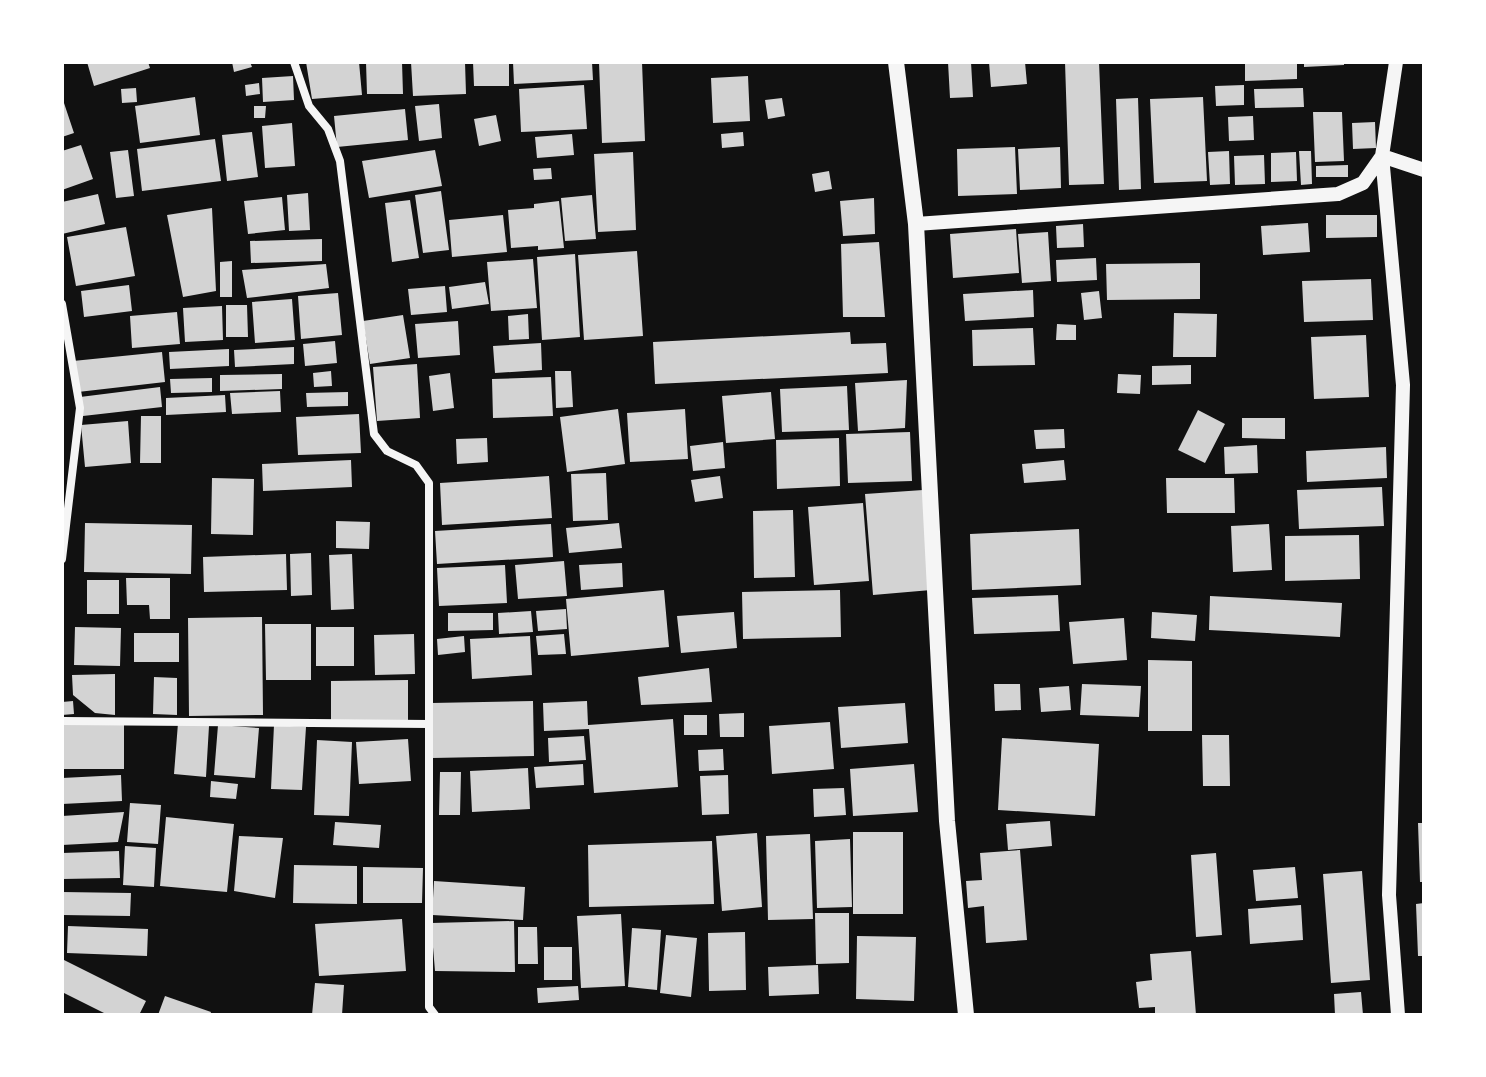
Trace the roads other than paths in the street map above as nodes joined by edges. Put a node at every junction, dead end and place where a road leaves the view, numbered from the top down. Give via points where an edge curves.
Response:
1 (294, 62) edge
2 (896, 62) edge
3 (1396, 62) edge
4 (1382, 156) junction
5 (1424, 170) edge
6 (916, 224) junction
7 (62, 304) edge
8 (62, 559) edge
9 (62, 721) edge
10 (429, 724) junction
11 (435, 1015) edge
12 (966, 1015) edge
13 (1398, 1015) edge

1 - 10 street via 309,106 328,129 340,161 374,434 387,451 416,465 429,483
2 - 6 main road
3 - 4 street
4 - 5 street
4 - 6 street via 1363,183 1338,194
4 - 13 street via 1403,385 1389,895
6 - 12 main road via 947,821
7 - 8 street via 80,408
9 - 10 street
10 - 11 street via 429,1007

